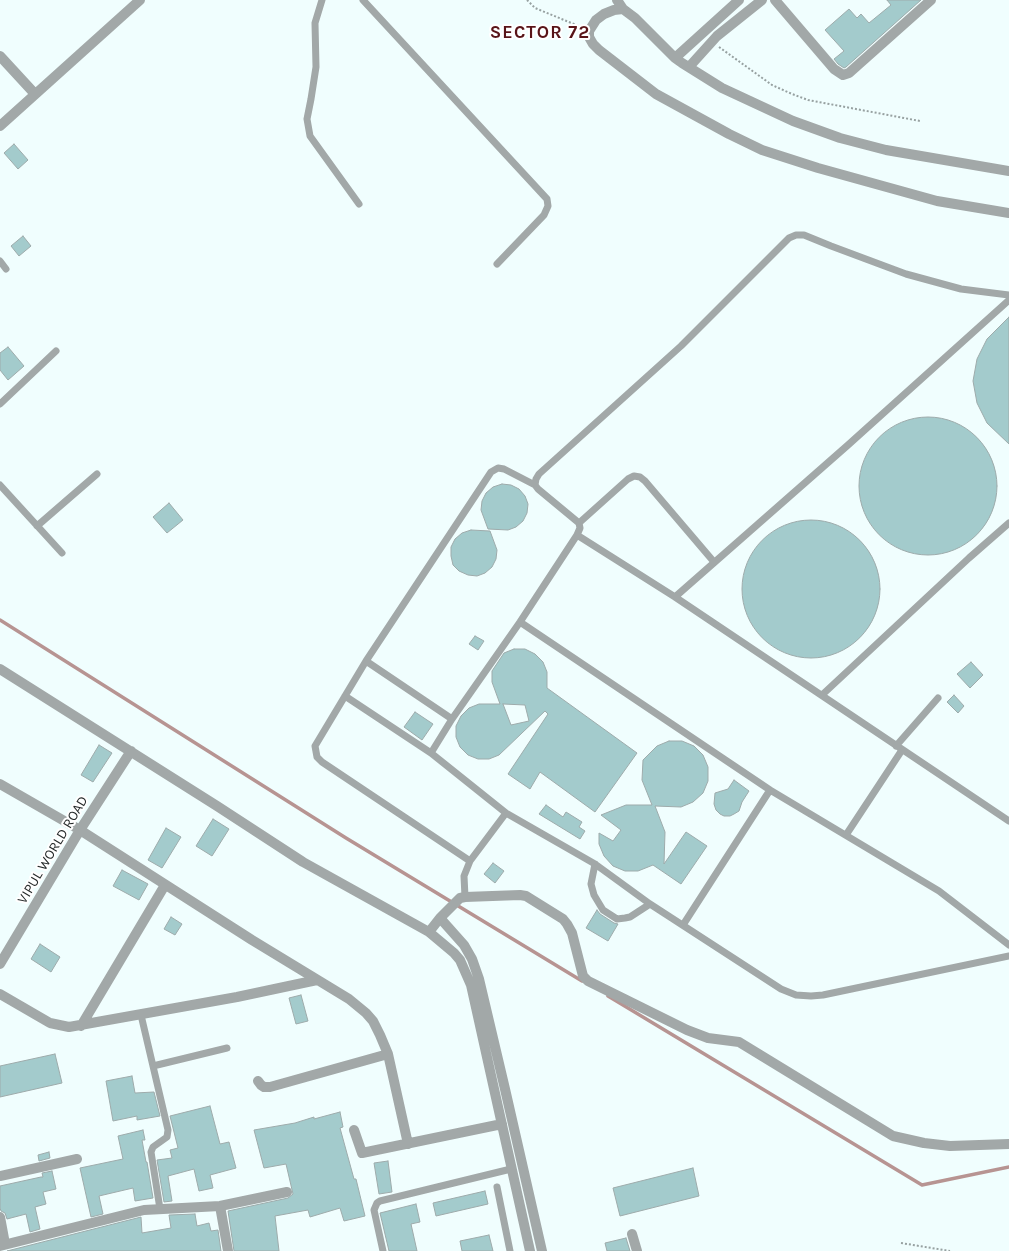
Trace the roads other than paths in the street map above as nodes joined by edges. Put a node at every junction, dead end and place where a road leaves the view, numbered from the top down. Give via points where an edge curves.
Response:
1 (140, 0) edge
2 (322, 0) edge
3 (363, 0) edge
4 (617, 0) edge
5 (739, 0) edge
6 (762, 0) edge
7 (775, 0) edge
8 (931, 0) edge
9 (623, 9) junction
10 (0, 56) edge
11 (675, 58) junction
12 (689, 67) junction
13 (35, 94) junction
14 (0, 126) edge
15 (1009, 171) edge
16 (359, 204) dead end
17 (1009, 213) edge
18 (0, 261) edge
19 (497, 264) dead end
20 (6, 269) dead end
21 (1009, 295) edge
22 (1009, 300) edge
23 (56, 352) dead end
24 (0, 404) edge
25 (98, 474) dead end
26 (0, 485) edge
27 (535, 485) junction
28 (579, 523) junction
29 (1009, 523) edge
30 (37, 526) junction
31 (578, 534) junction
32 (62, 553) dead end
33 (714, 562) junction
34 (675, 597) junction
35 (520, 622) junction
36 (366, 661) junction
37 (0, 669) edge
38 (822, 695) junction
39 (345, 696) junction
40 (938, 698) dead end
41 (452, 719) junction
42 (896, 746) junction
43 (902, 750) junction
44 (131, 751) junction
45 (431, 753) junction
46 (0, 784) edge
47 (770, 790) junction
48 (506, 813) junction
49 (1009, 821) edge
50 (80, 830) junction
51 (846, 835) junction
52 (470, 861) junction
53 (595, 864) junction
54 (166, 885) junction
55 (461, 899) junction
56 (650, 904) junction
57 (440, 918) junction
58 (684, 925) junction
59 (429, 932) junction
60 (1009, 945) edge
61 (1009, 956) edge
62 (0, 964) edge
63 (317, 980) junction
64 (0, 994) edge
65 (141, 1015) junction
66 (81, 1026) junction
67 (227, 1048) dead end
68 (388, 1054) junction
69 (153, 1066) junction
70 (258, 1082) dead end
71 (502, 1124) junction
72 (354, 1130) dead end
73 (408, 1144) junction
74 (1009, 1144) edge
75 (77, 1159) dead end
76 (511, 1169) junction
77 (0, 1176) edge
78 (497, 1187) dead end
79 (287, 1192) dead end
80 (220, 1206) junction
81 (160, 1209) junction
82 (0, 1217) edge
83 (632, 1234) dead end
84 (3, 1245) edge
85 (228, 1251) edge
86 (382, 1251) edge
87 (510, 1251) edge
88 (530, 1251) edge
89 (542, 1251) edge
90 (637, 1251) edge

1 - 13 street
2 - 16 lane via 315,23 316,67 307,119 310,136
3 - 19 lane via 547,199 548,206 544,215
4 - 9 street
5 - 11 street
6 - 12 street via 717,36
7 - 8 street via 842,75 849,73
9 - 11 street
9 - 17 street via 604,14 596,20 589,31 593,44 656,94 729,134 762,150 818,168 937,201
10 - 13 street
11 - 12 street
12 - 15 street via 722,88 793,122 840,138 886,150
13 - 14 street
18 - 20 lane
21 - 27 lane via 961,289 906,274 804,235 796,235 789,238 681,346 539,474
22 - 33 lane
23 - 24 lane
25 - 30 lane
26 - 30 lane
27 - 28 lane
27 - 36 lane via 504,469 498,468 491,472
28 - 31 lane
28 - 33 lane via 634,476 645,481
29 - 38 lane
30 - 32 lane
31 - 34 lane
31 - 35 lane
33 - 34 lane
34 - 38 lane
35 - 41 lane
35 - 47 lane
36 - 39 lane
36 - 41 lane
37 - 44 street
38 - 42 lane
39 - 45 lane
39 - 52 lane via 315,746 317,757
40 - 42 lane
41 - 45 lane
42 - 43 lane
43 - 49 lane
43 - 51 lane
44 - 50 street, VIPUL WORLD ROAD
44 - 59 street via 303,862
45 - 48 lane
46 - 50 street
47 - 51 lane
47 - 58 lane
48 - 52 lane
48 - 53 lane
50 - 54 street
50 - 62 street, VIPUL WORLD ROAD
51 - 60 lane via 939,892
52 - 55 lane via 464,876
53 - 56 lane
53 - 56 lane via 591,884 603,910 617,919 625,918
54 - 63 street
54 - 66 street
55 - 57 street
55 - 74 street via 520,895 534,900 567,924 572,933 583,976 588,981 686,1030 708,1038 739,1042 893,1136 950,1146
56 - 58 lane
57 - 59 street
57 - 89 street via 464,945 479,979
58 - 61 lane via 781,989 796,995 823,995
59 - 71 street via 460,960 472,985
63 - 65 street
63 - 68 street via 366,1013 380,1034
64 - 66 street via 50,1023 69,1027
65 - 66 street
65 - 69 lane
67 - 69 lane
68 - 70 street via 270,1087 264,1087
68 - 73 street
69 - 81 lane via 168,1130 167,1137 153,1147 151,1152
71 - 73 street
71 - 76 street
72 - 73 street via 362,1153
75 - 77 street
76 - 86 lane via 377,1203 374,1210
76 - 88 street
78 - 87 lane
79 - 80 street
80 - 81 street
80 - 85 street
81 - 84 street via 144,1210
82 - 84 street
83 - 90 street

